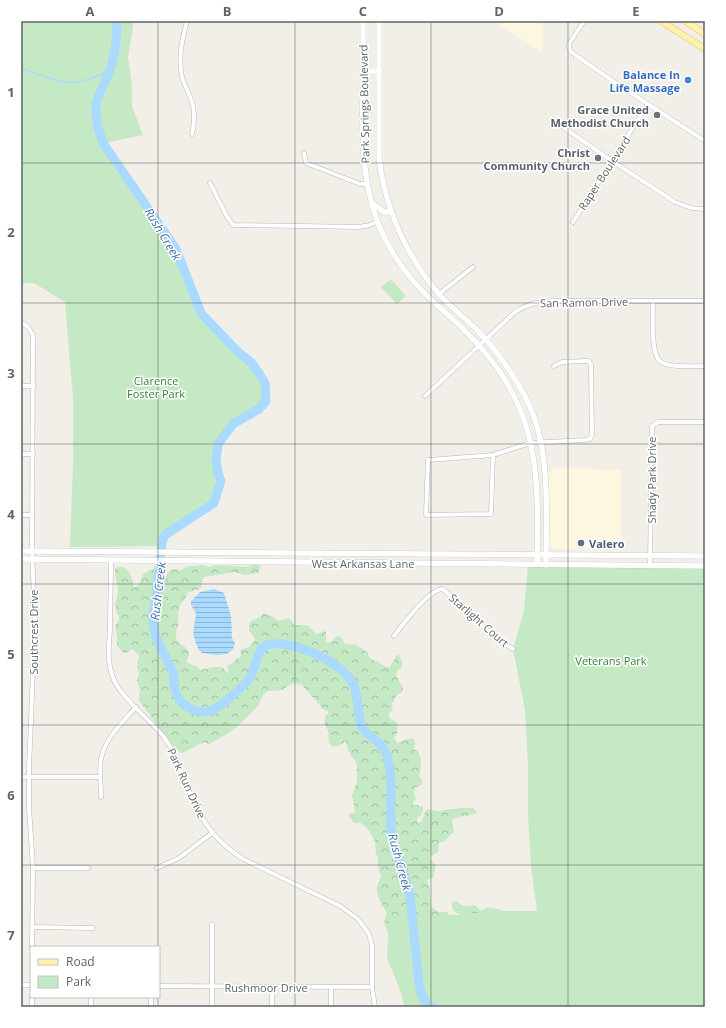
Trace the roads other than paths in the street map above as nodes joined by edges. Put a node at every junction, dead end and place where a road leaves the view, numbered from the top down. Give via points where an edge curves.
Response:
1 (187, 21) edge
2 (363, 21) edge
3 (379, 21) edge
4 (584, 21) edge
5 (661, 21) edge
6 (685, 21) edge
7 (705, 34) edge
8 (705, 49) edge
9 (363, 71) junction
10 (379, 71) junction
11 (648, 104) junction
12 (563, 126) dead end
13 (192, 134) dead end
14 (705, 141) edge
15 (304, 153) dead end
16 (612, 161) junction
17 (210, 183) dead end
18 (367, 184) junction
19 (371, 202) junction
20 (705, 209) edge
21 (391, 212) junction
22 (378, 221) junction
23 (573, 222) dead end
24 (473, 267) dead end
25 (439, 294) junction
26 (653, 301) junction
27 (705, 301) edge
28 (21, 322) edge
29 (486, 339) junction
30 (478, 345) junction
31 (554, 366) dead end
32 (705, 366) edge
33 (21, 386) edge
34 (34, 386) junction
35 (425, 396) dead end
36 (705, 422) edge
37 (530, 443) junction
38 (540, 443) junction
39 (21, 454) edge
40 (33, 454) junction
41 (492, 455) junction
42 (21, 515) edge
43 (32, 515) junction
44 (21, 551) edge
45 (32, 551) junction
46 (537, 555) junction
47 (546, 555) junction
48 (650, 556) junction
49 (705, 556) edge
50 (21, 559) edge
51 (33, 559) junction
52 (111, 560) junction
53 (537, 564) junction
54 (650, 564) junction
55 (546, 565) junction
56 (705, 566) edge
57 (394, 636) dead end
58 (513, 649) dead end
59 (136, 708) junction
60 (21, 777) edge
61 (29, 777) junction
62 (100, 778) junction
63 (100, 797) dead end
64 (212, 833) junction
65 (33, 868) junction
66 (88, 868) dead end
67 (157, 868) dead end
68 (212, 924) dead end
69 (33, 927) junction
70 (93, 928) dead end
71 (32, 946) edge
72 (160, 986) edge
73 (212, 987) junction
74 (272, 987) junction
75 (331, 987) junction
76 (372, 987) junction
77 (212, 1007) edge
78 (272, 1007) edge
79 (331, 1007) edge
80 (375, 1007) edge

1 - 13 street via 180,65 194,107
2 - 9 main road, Park Springs Boulevard
3 - 10 main road, Park Springs Boulevard
4 - 11 street via 569,44 571,52
5 - 8 main road
6 - 7 main road
9 - 10 main road
9 - 18 main road, Park Springs Boulevard via 362,142
10 - 21 main road, Park Springs Boulevard via 379,159
11 - 14 street
11 - 16 street, Raper Boulevard
12 - 16 street
15 - 18 street via 306,163 360,184
16 - 20 street via 675,202 691,208
16 - 23 street, Raper Boulevard
17 - 22 street via 234,225 359,228
18 - 19 main road, Park Springs Boulevard
19 - 21 main road via 384,212
19 - 22 main road, Park Springs Boulevard
21 - 25 main road, Park Springs Boulevard via 411,257
22 - 30 main road, Park Springs Boulevard via 390,248 417,286
24 - 25 street
25 - 29 main road, Park Springs Boulevard
26 - 27 street, San Ramon Drive
26 - 29 street, San Ramon Drive via 535,302 515,312
26 - 32 street via 654,346 659,360 669,365
28 - 34 street, Southcrest Drive via 33,335
29 - 30 street, San Ramon Drive
29 - 38 main road, Park Springs Boulevard via 499,354 529,405
30 - 35 street, San Ramon Drive
30 - 37 main road, Park Springs Boulevard via 498,368 522,412
31 - 38 street via 562,362 586,361 591,365 593,432 590,439 586,440
33 - 34 street
34 - 40 street, Southcrest Drive
36 - 48 street, Shady Park Drive via 658,422 652,426
37 - 38 street
37 - 41 street
37 - 46 main road, Park Springs Boulevard via 535,472
38 - 47 main road, Park Springs Boulevard via 544,468
39 - 40 street
40 - 43 street, Southcrest Drive
41 - 41 street via 492,514 426,515 428,460
42 - 43 street
43 - 45 street, Southcrest Drive
44 - 45 main road, West Arkansas Lane
45 - 46 main road, West Arkansas Lane
45 - 51 street, Southcrest Drive
46 - 47 main road, West Arkansas Lane
46 - 53 main road, Park Springs Boulevard
47 - 48 main road, West Arkansas Lane
47 - 55 main road, Park Springs Boulevard
48 - 49 main road, West Arkansas Lane
48 - 54 street, Shady Park Drive
50 - 51 main road, West Arkansas Lane
51 - 52 main road, West Arkansas Lane
51 - 61 street, Southcrest Drive via 35,622
52 - 53 main road, West Arkansas Lane
52 - 59 street, Park Run Drive via 110,667 116,685
53 - 55 main road, West Arkansas Lane
54 - 55 main road, West Arkansas Lane
54 - 56 main road, West Arkansas Lane
57 - 58 street, Starlight Court via 414,611 435,591 441,589 500,641
59 - 62 street via 106,743 101,760
59 - 64 street, Park Run Drive via 156,727 169,745 199,813
60 - 61 street
61 - 62 street
61 - 65 street, Southcrest Drive
62 - 63 street
64 - 67 street via 180,858
64 - 76 street, Park Run Drive via 224,847 243,860 340,906 358,919 369,934 372,946
65 - 66 street
65 - 69 street, Southcrest Drive
68 - 73 street
69 - 70 street
69 - 71 street, Southcrest Drive
72 - 73 street, Rushmoor Drive
73 - 74 street, Rushmoor Drive
73 - 77 street
74 - 75 street, Rushmoor Drive
74 - 78 street
75 - 76 street, Rushmoor Drive
75 - 79 street
76 - 80 street, Park Run Drive

